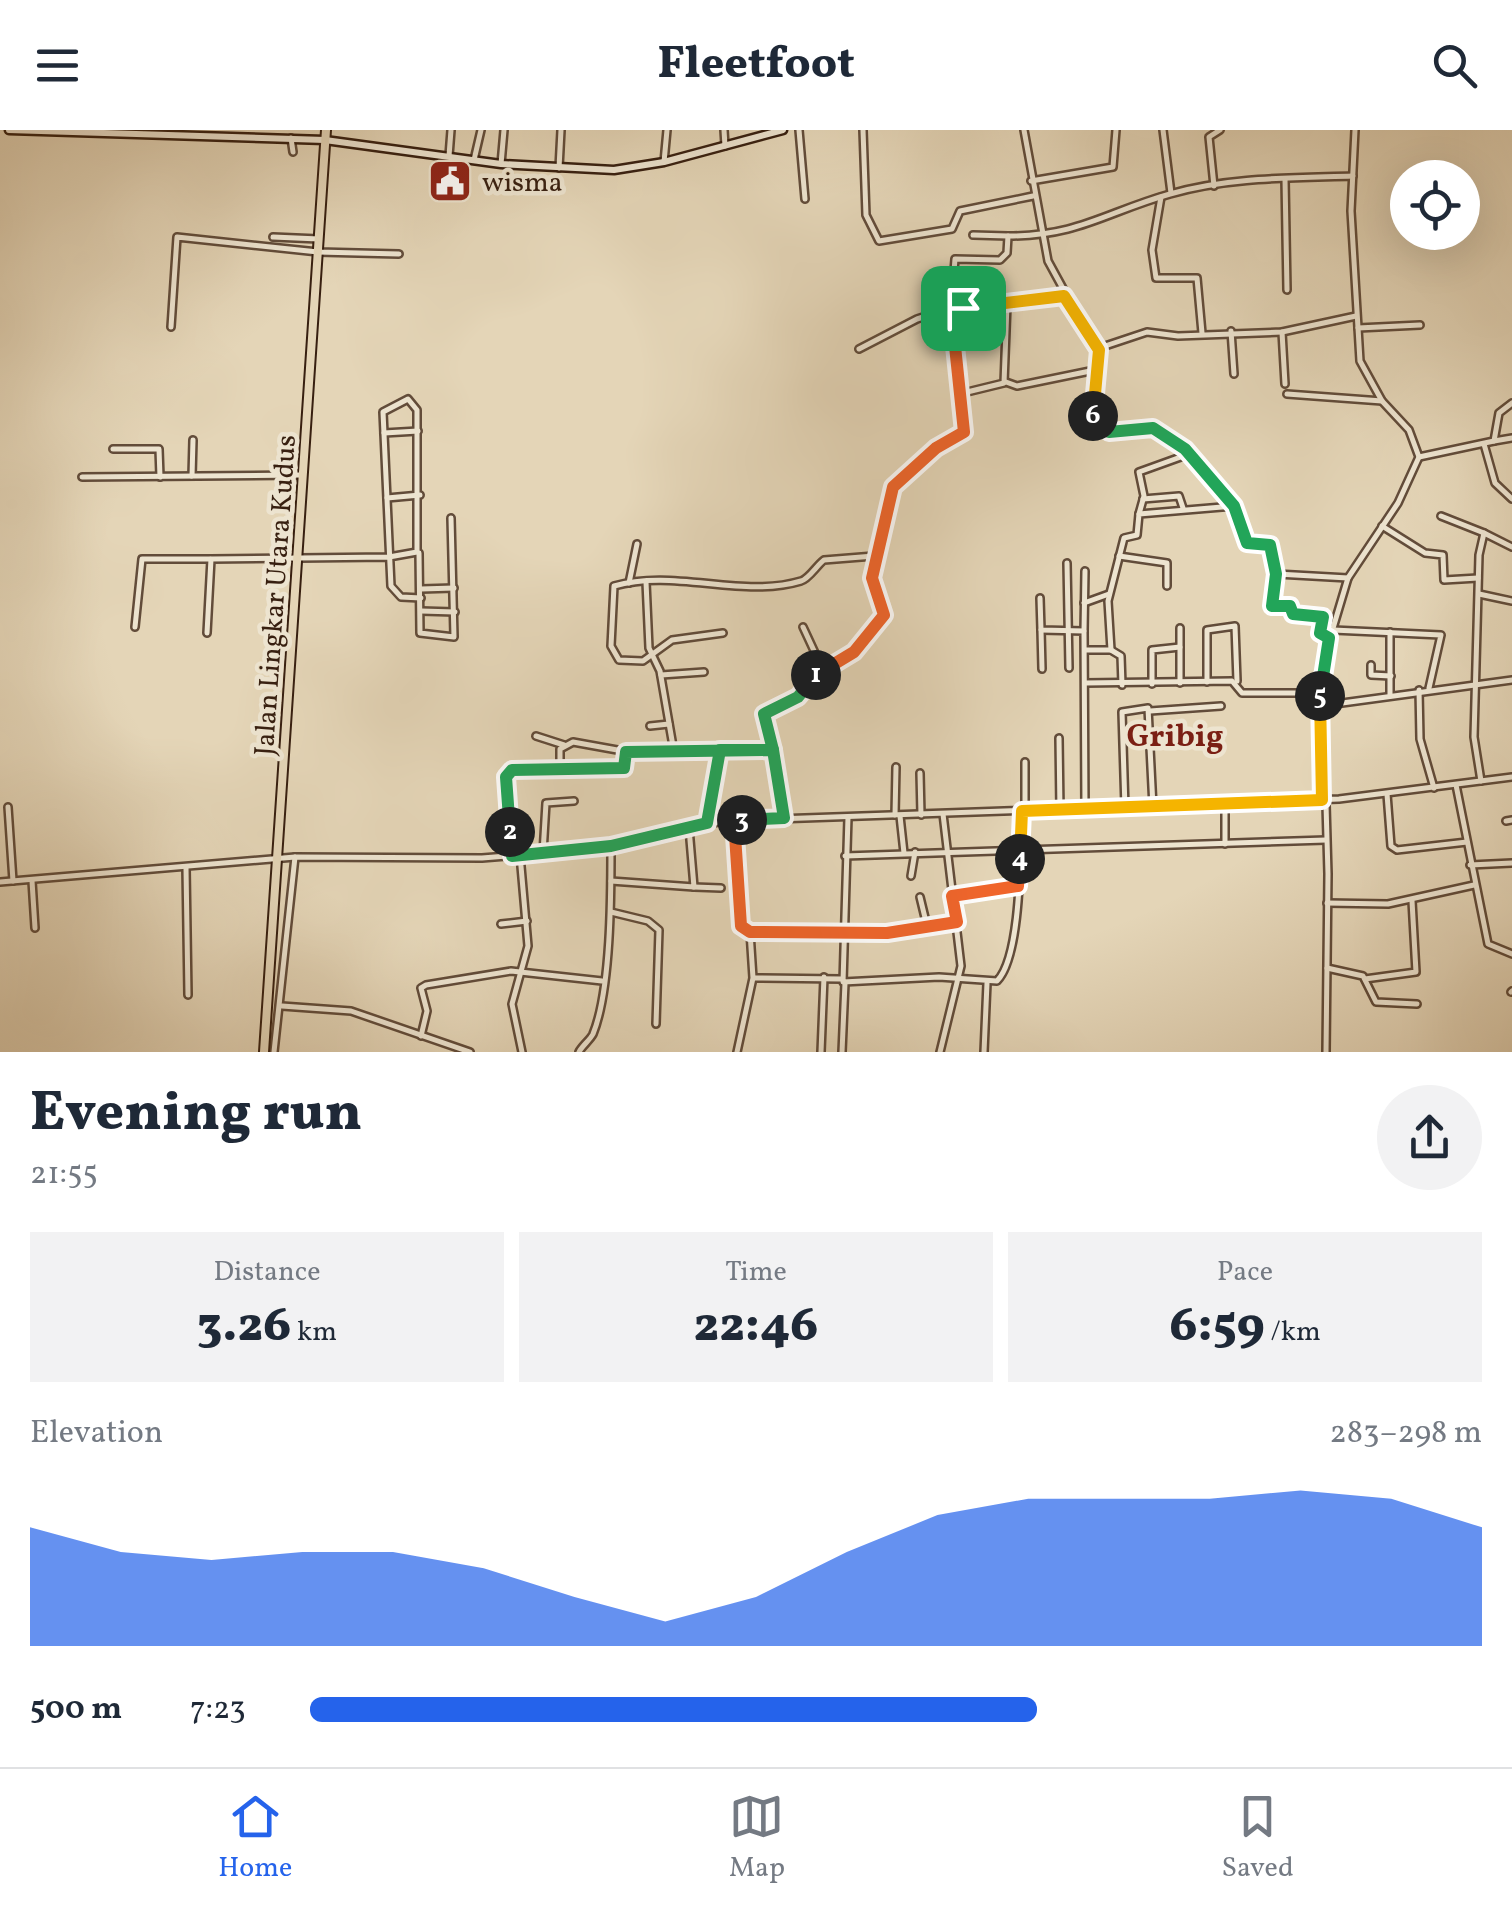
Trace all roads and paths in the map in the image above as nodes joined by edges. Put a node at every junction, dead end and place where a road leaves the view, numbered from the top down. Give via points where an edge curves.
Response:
1 (9, 130) edge
2 (47, 130) edge
3 (451, 130) edge
4 (481, 130) edge
5 (504, 130) edge
6 (562, 130) edge
7 (667, 130) edge
8 (724, 130) edge
9 (783, 130) edge
10 (799, 130) edge
11 (863, 130) edge
12 (1024, 130) edge
13 (1116, 130) edge
14 (1163, 130) edge
15 (1220, 130) edge
16 (1355, 130) edge
17 (166, 132) edge
18 (753, 134) edge
19 (326, 135) edge
20 (291, 138) junction
21 (725, 146) junction
22 (293, 152) dead end
23 (448, 156) junction
24 (474, 160) junction
25 (664, 162) junction
26 (501, 164) junction
27 (559, 168) junction
28 (1354, 176) junction
29 (1285, 178) junction
30 (1031, 180) junction
31 (1214, 186) junction
32 (1171, 193) junction
33 (1033, 196) junction
34 (1161, 197) junction
35 (805, 199) dead end
36 (973, 235) dead end
37 (1008, 236) junction
38 (1042, 236) junction
39 (273, 237) dead end
40 (319, 239) junction
41 (318, 252) junction
42 (399, 254) dead end
43 (1288, 290) dead end
44 (1064, 296) junction
45 (1007, 304) junction
46 (951, 308) junction
47 (1356, 316) junction
48 (1420, 325) dead end
49 (171, 327) dead end
50 (1358, 328) junction
51 (1230, 331) junction
52 (1202, 332) junction
53 (1282, 332) junction
54 (859, 349) dead end
55 (1099, 350) junction
56 (1094, 370) junction
57 (1234, 374) dead end
58 (1005, 381) junction
59 (1285, 384) dead end
60 (1287, 394) dead end
61 (958, 395) junction
62 (1382, 400) junction
63 (1512, 403) edge
64 (418, 431) junction
65 (384, 434) junction
66 (1512, 438) edge
67 (193, 440) dead end
68 (1494, 441) junction
69 (1484, 444) junction
70 (113, 450) dead end
71 (1189, 454) junction
72 (1418, 457) junction
73 (305, 475) junction
74 (160, 476) junction
75 (192, 476) junction
76 (82, 477) dead end
77 (420, 495) junction
78 (386, 498) junction
79 (1512, 499) edge
80 (1142, 500) junction
81 (1234, 506) junction
82 (1183, 508) junction
83 (1139, 514) junction
84 (1441, 516) dead end
85 (451, 518) dead end
86 (1382, 526) junction
87 (1484, 533) junction
88 (637, 544) dead end
89 (1512, 547) edge
90 (418, 550) junction
91 (876, 556) junction
92 (1119, 556) junction
93 (389, 557) junction
94 (211, 558) junction
95 (300, 558) junction
96 (1068, 563) dead end
97 (1085, 571) dead end
98 (1276, 574) junction
99 (1348, 578) junction
100 (1478, 578) junction
101 (646, 582) junction
102 (629, 583) junction
103 (1167, 586) dead end
104 (454, 588) junction
105 (421, 589) junction
106 (1109, 594) junction
107 (1479, 594) junction
108 (421, 598) junction
109 (1040, 598) dead end
110 (1512, 601) edge
111 (1084, 604) junction
112 (421, 612) junction
113 (455, 612) junction
114 (802, 626) dead end
115 (135, 627) dead end
116 (1180, 628) dead end
117 (1041, 630) junction
118 (1333, 630) junction
119 (1068, 631) junction
120 (1084, 631) junction
121 (1390, 632) junction
122 (207, 633) dead end
123 (723, 633) dead end
124 (1329, 638) junction
125 (1180, 647) junction
126 (1084, 650) junction
127 (1111, 650) junction
128 (652, 656) junction
129 (1371, 665) dead end
130 (822, 668) junction
131 (1070, 668) dead end
132 (1042, 669) dead end
133 (704, 672) dead end
134 (661, 674) junction
135 (1391, 676) junction
136 (1512, 680) edge
137 (1208, 682) junction
138 (1236, 682) junction
139 (1085, 683) junction
140 (1180, 683) junction
141 (1152, 684) junction
142 (1478, 684) junction
143 (1122, 685) junction
144 (1429, 688) junction
145 (1419, 690) junction
146 (1320, 693) junction
147 (1390, 694) junction
148 (1222, 706) dead end
149 (1320, 706) junction
150 (1150, 711) junction
151 (669, 724) junction
152 (650, 726) dead end
153 (536, 736) dead end
154 (1059, 738) dead end
155 (562, 749) junction
156 (720, 750) junction
157 (773, 750) junction
158 (626, 752) junction
159 (674, 752) junction
160 (1025, 762) dead end
161 (896, 767) dead end
162 (560, 768) junction
163 (920, 773) dead end
164 (1512, 777) edge
165 (1482, 781) junction
166 (1456, 785) junction
167 (1434, 788) junction
168 (1387, 794) junction
169 (1322, 800) junction
170 (574, 801) dead end
171 (1225, 804) junction
172 (1153, 806) junction
173 (8, 808) dead end
174 (1085, 808) junction
175 (1125, 808) junction
176 (1060, 810) junction
177 (1023, 811) junction
178 (944, 814) junction
179 (898, 815) junction
180 (920, 815) junction
181 (848, 816) junction
182 (784, 818) junction
183 (734, 820) junction
184 (707, 823) junction
185 (688, 828) junction
186 (1326, 840) junction
187 (1466, 842) junction
188 (1226, 844) junction
189 (611, 846) junction
190 (915, 852) junction
191 (947, 852) junction
192 (1020, 852) junction
193 (543, 853) junction
194 (904, 853) junction
195 (520, 854) junction
196 (512, 856) junction
197 (845, 856) junction
198 (295, 857) junction
199 (278, 858) junction
200 (1512, 862) edge
201 (1470, 865) junction
202 (186, 868) junction
203 (911, 876) dead end
204 (13, 881) junction
205 (32, 881) junction
206 (611, 881) junction
207 (0, 882) edge
208 (1474, 885) junction
209 (1018, 886) junction
210 (694, 887) junction
211 (721, 888) dead end
212 (952, 896) junction
213 (920, 897) dead end
214 (1412, 901) junction
215 (1327, 903) junction
216 (611, 912) junction
217 (527, 921) junction
218 (957, 922) junction
219 (501, 924) dead end
220 (927, 926) junction
221 (35, 928) dead end
222 (750, 932) junction
223 (848, 934) junction
224 (1512, 954) edge
225 (1327, 968) junction
226 (522, 970) junction
227 (824, 977) junction
228 (754, 978) junction
229 (1364, 978) junction
230 (958, 980) junction
231 (602, 981) junction
232 (843, 981) junction
233 (987, 982) junction
234 (188, 995) dead end
235 (1417, 1004) dead end
236 (282, 1006) junction
237 (656, 1024) dead end
238 (421, 1036) junction
239 (264, 1052) edge
240 (274, 1052) edge
241 (470, 1052) edge
242 (522, 1052) edge
243 (578, 1052) edge
244 (738, 1052) edge
245 (821, 1052) edge
246 (842, 1052) edge
247 (940, 1052) edge
248 (984, 1052) edge
249 (1326, 1052) edge

1 - 2 main road
2 - 17 main road
3 - 23 street
4 - 24 street
5 - 26 street
6 - 27 street
7 - 25 street
8 - 21 street
9 - 18 main road
10 - 35 street
11 - 33 street via 866,214 879,240 952,229 960,212
12 - 30 street
13 - 30 street via 1113,167
14 - 32 street
15 - 31 street via 1209,137
16 - 28 street
17 - 20 main road
18 - 21 main road
19 - 20 main road
19 - 23 main road
19 - 40 main road, Jalan Lingkar Utara Kudus
20 - 22 street
21 - 25 main road
23 - 24 main road
24 - 26 main road
25 - 27 main road via 614,170
26 - 27 main road
28 - 29 street
28 - 47 street
29 - 31 street
29 - 43 street
30 - 33 street
31 - 32 street
32 - 34 street
33 - 38 street
34 - 38 street via 1083,228
34 - 52 street via 1152,250 1156,278 1197,278
36 - 37 street
37 - 38 street
37 - 46 street via 1000,260 955,259
38 - 44 street
39 - 40 street
40 - 41 main road, Jalan Lingkar Utara Kudus
41 - 42 street
41 - 49 street via 176,238
41 - 73 main road, Jalan Lingkar Utara Kudus
44 - 45 street
44 - 55 street
45 - 46 street
45 - 58 street
46 - 54 street
46 - 61 street
47 - 50 street
47 - 53 street
48 - 50 street
50 - 62 street via 1360,361
51 - 52 street
51 - 53 street
51 - 57 street
52 - 55 street via 1147,332
53 - 59 street
55 - 56 street
56 - 58 street via 1013,387
56 - 71 street via 1092,409 1102,429 1153,428
58 - 61 street
60 - 62 street
61 - 91 street via 962,435 936,448 893,487
62 - 72 street via 1409,430
63 - 68 street via 1500,414
64 - 65 street
64 - 65 street via 416,406 407,399 385,408
64 - 77 street
65 - 78 street
66 - 68 street
67 - 75 street
68 - 69 street
69 - 72 street
69 - 79 street via 1496,483
70 - 74 street via 159,449
71 - 80 street via 1141,470
71 - 81 street
72 - 86 street
73 - 75 street
73 - 95 main road, Jalan Lingkar Utara Kudus
74 - 75 street
74 - 76 street
77 - 78 street
77 - 90 street
78 - 93 street
80 - 82 street via 1179,496
80 - 83 street
81 - 82 street
81 - 98 street via 1247,543 1270,545
82 - 83 street
83 - 92 street via 1138,535 1124,538
84 - 87 street
85 - 104 street
86 - 99 street
86 - 100 street via 1425,553 1443,556 1444,580
87 - 89 street
87 - 100 street
88 - 102 street
90 - 93 street
90 - 105 street
91 - 101 street via 824,560 803,580 774,587 684,578
91 - 130 street via 872,586 884,615 854,652
92 - 103 street via 1166,564
92 - 106 street
93 - 95 street
93 - 108 street via 392,591
94 - 95 street
94 - 115 street via 142,558
94 - 122 street
95 - 199 main road, Jalan Lingkar Utara Kudus
96 - 119 street
97 - 111 street
98 - 99 street
98 - 124 street via 1272,606 1323,617 1320,633
99 - 118 street
100 - 107 street
101 - 102 street
101 - 128 street
102 - 128 street via 613,589 612,654 624,662
104 - 105 street
104 - 113 street
105 - 108 street
106 - 111 street
106 - 127 street
107 - 110 street
107 - 142 street
108 - 112 street
109 - 117 street
111 - 120 street
112 - 113 street
112 - 113 street via 424,637 454,637
114 - 130 street
116 - 125 street
117 - 119 street
117 - 132 street
118 - 121 street
118 - 124 street
119 - 120 street
119 - 131 street
120 - 126 street
121 - 135 street
121 - 144 street via 1441,635
123 - 128 street via 672,640
124 - 146 street
125 - 140 street
125 - 141 street via 1152,650
126 - 127 street
126 - 139 street
127 - 143 street via 1122,656
128 - 134 street
129 - 135 street via 1371,676
130 - 157 street via 798,697 764,714
133 - 134 street
134 - 151 street
135 - 147 street
136 - 142 street
137 - 138 street
137 - 138 street via 1207,629 1234,626
137 - 140 street
138 - 146 street via 1242,693
139 - 143 street
139 - 174 street
140 - 141 street
141 - 143 street
142 - 144 street
142 - 165 street via 1474,751
144 - 145 street
145 - 147 street
145 - 167 street via 1420,739
146 - 149 street
147 - 149 street
148 - 150 street
149 - 169 street
150 - 172 street
150 - 175 street via 1122,712
151 - 152 street
151 - 159 street
153 - 155 street
154 - 176 street
155 - 158 street via 579,742
155 - 162 street
156 - 157 street
156 - 159 street
156 - 184 street
157 - 182 street
158 - 159 street
158 - 162 street via 624,768
160 - 177 street
161 - 179 street
162 - 196 street via 508,772
163 - 180 street
164 - 165 street
165 - 166 street
166 - 167 street
166 - 187 street
167 - 168 street
168 - 169 street
168 - 187 street via 1391,846 1397,850
169 - 171 street
169 - 186 street
170 - 193 street via 546,802
171 - 172 street
171 - 188 street
172 - 175 street
173 - 204 street
174 - 175 street
174 - 176 street
176 - 177 street
177 - 178 street
177 - 192 street
178 - 180 street
178 - 191 street
179 - 180 street
179 - 181 street
179 - 194 street
181 - 182 street
181 - 197 street
182 - 183 street
183 - 184 street
183 - 222 street via 741,925
184 - 185 street
185 - 189 street
185 - 210 street
186 - 188 street
186 - 215 street
187 - 201 street
188 - 192 street
189 - 193 street
189 - 206 street
190 - 191 street
190 - 194 street
190 - 203 street
191 - 192 street
191 - 212 street
192 - 209 street
193 - 195 street
194 - 197 street
195 - 196 street
195 - 217 street
196 - 198 street
197 - 223 street
198 - 199 street
198 - 236 street
199 - 202 street
199 - 239 main road, Jalan Lingkar Utara Kudus
200 - 201 street
201 - 208 street
202 - 205 street
202 - 234 street
204 - 205 street
204 - 207 street
205 - 221 street
206 - 210 street
206 - 216 street
208 - 214 street
208 - 224 street via 1490,948
209 - 212 street
209 - 233 street via 1005,971
210 - 211 street
212 - 218 street
213 - 220 street
214 - 215 street
214 - 229 street via 1416,972
215 - 225 street
216 - 231 street
216 - 237 street via 648,920 658,930
217 - 219 street
217 - 226 street
218 - 220 street
218 - 230 street
220 - 223 street
222 - 223 street
222 - 228 street
223 - 232 street
225 - 229 street
225 - 249 street
226 - 231 street
226 - 238 street via 422,986 427,1011
226 - 242 street via 512,1000
227 - 228 street
227 - 232 street
227 - 245 street
228 - 244 street
229 - 235 street via 1372,1000
230 - 232 street
230 - 233 street
230 - 247 street
231 - 243 street via 592,1036
232 - 246 street
233 - 248 street
236 - 238 street via 351,1011
236 - 240 street
238 - 241 street

